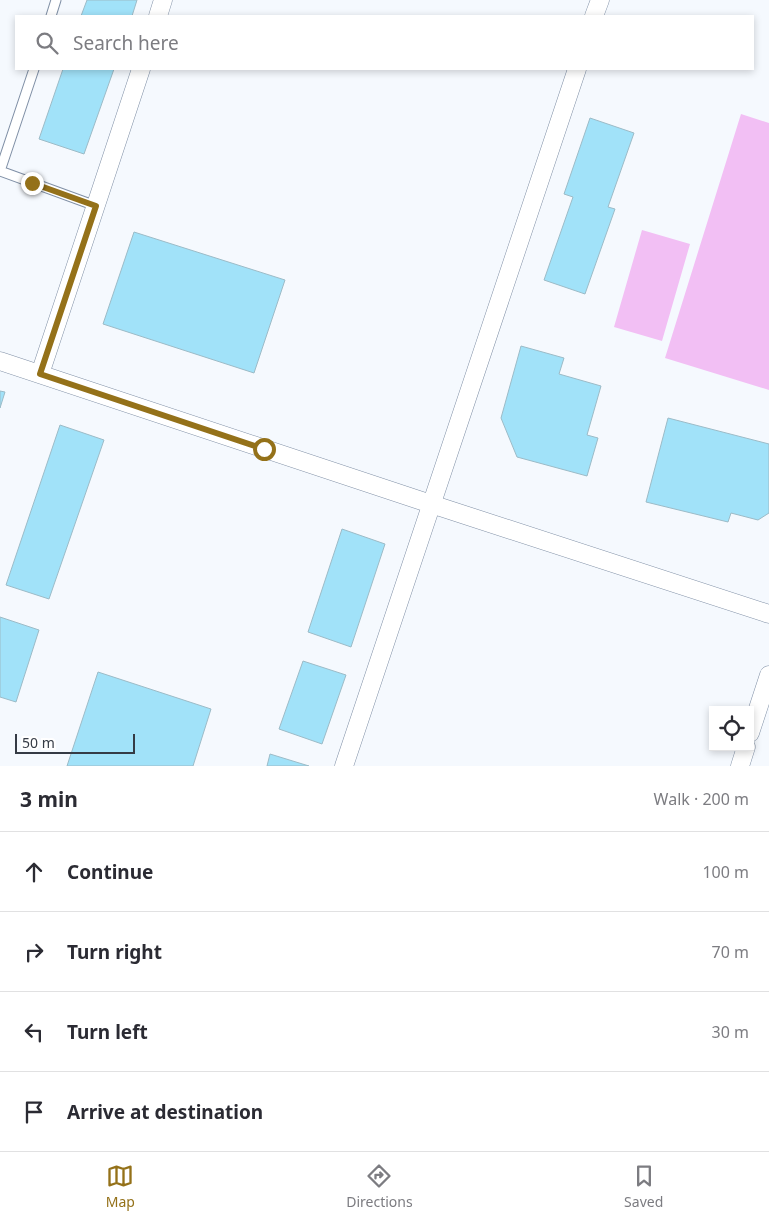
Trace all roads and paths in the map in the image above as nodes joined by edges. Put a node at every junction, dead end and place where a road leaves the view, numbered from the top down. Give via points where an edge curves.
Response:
1 (56, 0) edge
2 (163, 0) edge
3 (600, 0) edge
4 (51, 15) edge
5 (158, 15) edge
6 (594, 15) edge
7 (34, 70) edge
8 (140, 70) edge
9 (577, 70) edge
10 (0, 171) edge
11 (96, 206) junction
12 (0, 361) edge
13 (40, 374) junction
14 (431, 504) junction
15 (769, 614) edge
16 (769, 675) edge
17 (754, 721) edge
18 (745, 751) edge
19 (344, 766) edge
20 (740, 766) edge

1 - 4 lane
2 - 5 street
3 - 6 street
7 - 10 lane
8 - 11 street
9 - 14 street
10 - 11 lane
11 - 13 street
12 - 13 street
13 - 14 street
14 - 15 street
14 - 19 street
16 - 17 street
18 - 20 street

